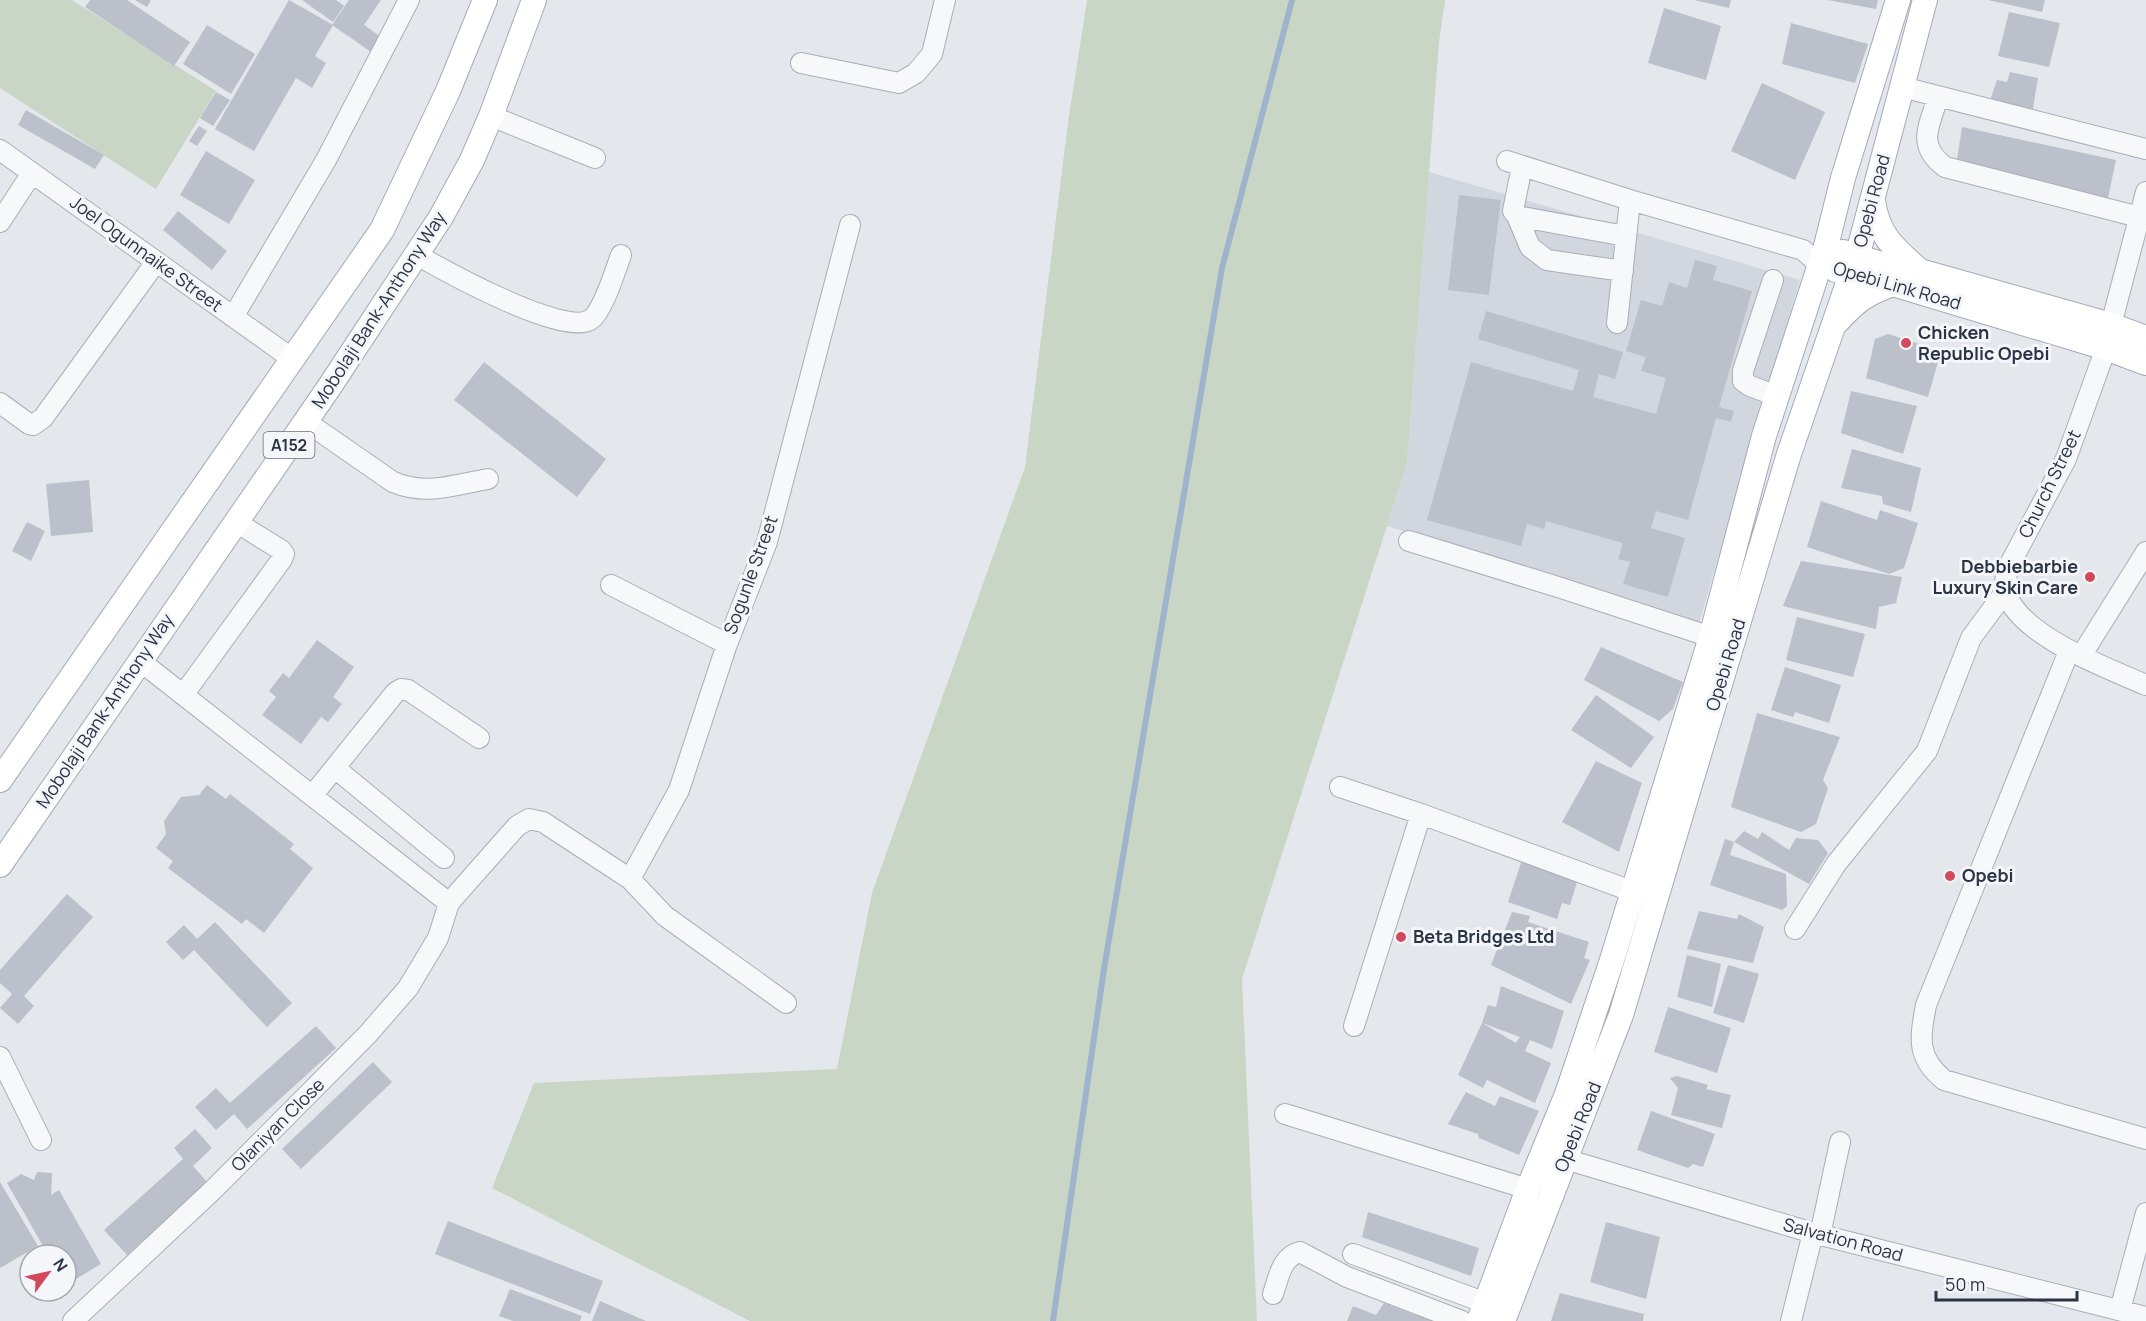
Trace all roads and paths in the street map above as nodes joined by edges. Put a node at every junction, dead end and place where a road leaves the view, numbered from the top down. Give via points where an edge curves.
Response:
1 (408, 0) edge
2 (484, 0) edge
3 (534, 0) edge
4 (945, 0) edge
5 (1898, 0) edge
6 (1925, 0) edge
7 (801, 63) dead end
8 (1902, 87) junction
9 (1938, 97) junction
10 (491, 116) junction
11 (2146, 149) edge
12 (0, 150) edge
13 (595, 158) dead end
14 (32, 173) junction
15 (2146, 192) edge
16 (1873, 197) junction
17 (1630, 200) junction
18 (1517, 216) junction
19 (2139, 217) junction
20 (0, 222) edge
21 (850, 225) dead end
22 (1625, 236) junction
23 (1816, 254) junction
24 (417, 255) junction
25 (621, 255) dead end
26 (156, 262) junction
27 (1854, 266) junction
28 (1623, 271) junction
29 (1920, 271) junction
30 (1773, 280) dead end
31 (1893, 284) junction
32 (233, 317) junction
33 (1617, 323) dead end
34 (1831, 329) junction
35 (2108, 336) junction
36 (2146, 338) edge
37 (370, 341) dead end
38 (291, 358) junction
39 (2146, 363) edge
40 (354, 366) dead end
41 (1777, 396) junction
42 (0, 403) edge
43 (305, 421) junction
44 (488, 479) dead end
45 (236, 522) junction
46 (1409, 542) dead end
47 (2146, 552) edge
48 (611, 585) dead end
49 (2005, 592) junction
50 (1711, 637) junction
51 (726, 644) junction
52 (2075, 653) junction
53 (140, 661) junction
54 (2146, 685) edge
55 (183, 695) junction
56 (479, 738) dead end
57 (335, 768) junction
58 (0, 780) edge
59 (1340, 787) dead end
60 (312, 796) junction
61 (1421, 814) junction
62 (444, 858) dead end
63 (0, 864) edge
64 (630, 879) junction
65 (1634, 892) junction
66 (449, 903) junction
67 (1795, 928) dead end
68 (786, 1003) dead end
69 (1354, 1026) dead end
70 (0, 1057) edge
71 (5, 1080) edge
72 (1286, 1114) dead end
73 (2146, 1139) edge
74 (41, 1140) dead end
75 (1840, 1142) dead end
76 (1555, 1154) junction
77 (1528, 1189) junction
78 (2146, 1213) edge
79 (1817, 1234) junction
80 (1353, 1254) dead end
81 (1273, 1294) dead end
82 (2120, 1310) junction
83 (1483, 1312) edge
84 (2146, 1317) edge
85 (73, 1321) edge
86 (1462, 1321) edge
87 (1503, 1321) edge
88 (1791, 1321) edge

1 - 32 street via 326,160
2 - 38 main road, A152 via 448,91 382,230
3 - 10 main road, Mobolaji Bank-Anthony Way / A152
4 - 7 street via 932,54 916,74 899,83
5 - 23 main road, Opebi Road via 1844,178
6 - 8 main road, Opebi Road
8 - 9 street
8 - 16 main road, Opebi Road
9 - 11 street
9 - 19 street via 1926,139 1934,158 1945,166
10 - 13 street
10 - 24 main road, Mobolaji Bank-Anthony Way / A152 via 467,169
12 - 14 street, Joel Ogunnaike Street
14 - 20 street
14 - 26 street, Joel Ogunnaike Street
15 - 19 street, Church Street
16 - 27 main road, Opebi Road
16 - 29 main road via 1882,233
17 - 18 street via 1514,163 1513,211
17 - 22 street
17 - 23 street
18 - 22 street
18 - 28 street via 1530,247 1547,260
19 - 35 street, Church Street
21 - 51 street, Sogunle Street via 767,542
22 - 28 street
23 - 27 main road, Opebi Link Road
23 - 41 main road, Opebi Road
24 - 25 street via 520,308 580,323 597,314
24 - 43 main road, Mobolaji Bank-Anthony Way / A152
26 - 32 street, Joel Ogunnaike Street
26 - 42 street via 43,418 29,424
27 - 29 main road, Opebi Link Road via 1884,265
27 - 31 main road, Opebi Link Road
27 - 34 main road, Opebi Road
28 - 33 street
29 - 35 main road, Opebi Link Road
30 - 41 street via 1743,381
31 - 34 main road via 1858,301
31 - 35 main road, Opebi Link Road
32 - 38 street, Joel Ogunnaike Street
34 - 76 main road, Opebi Road via 1789,454 1621,1015
35 - 36 main road, Opebi Link Road
35 - 39 main road, Opebi Link Road
35 - 49 street, Church Street via 2066,459 2011,562
37 - 40 street
38 - 58 main road, A152
41 - 50 main road, Opebi Road
43 - 44 street via 406,488 424,491
43 - 45 main road, Mobolaji Bank-Anthony Way / A152
45 - 53 main road, Mobolaji Bank-Anthony Way / A152
45 - 55 street via 284,554
46 - 50 street
47 - 52 street
48 - 51 street
49 - 52 street via 2014,610 2033,627
49 - 67 street via 1971,638 1927,751 1836,864
50 - 65 main road, Opebi Road
51 - 64 street, Sogunle Street via 679,790
52 - 54 street
52 - 73 street via 1926,1005 1921,1032 1923,1056 1944,1080
53 - 55 street
53 - 63 main road, Mobolaji Bank-Anthony Way / A152
55 - 60 street
56 - 57 street via 401,689
57 - 60 street
57 - 62 street
59 - 61 street
60 - 66 street
61 - 65 street
61 - 69 street
64 - 66 street via 543,822 529,819 518,826
64 - 68 street via 665,916
65 - 76 main road, Opebi Road
66 - 85 street, Olaniyan Close via 438,938 408,988 368,1034 214,1189
70 - 71 street
71 - 74 street
72 - 77 street
75 - 79 street
76 - 77 main road, Opebi Road
76 - 79 street, Salvation Road
76 - 87 main road, Opebi Road
77 - 83 main road, Opebi Road
78 - 82 street
79 - 82 street, Salvation Road
79 - 88 street
80 - 83 street
81 - 86 street via 1284,1263 1291,1254 1300,1252 1347,1277
82 - 84 street, Salvation Road

